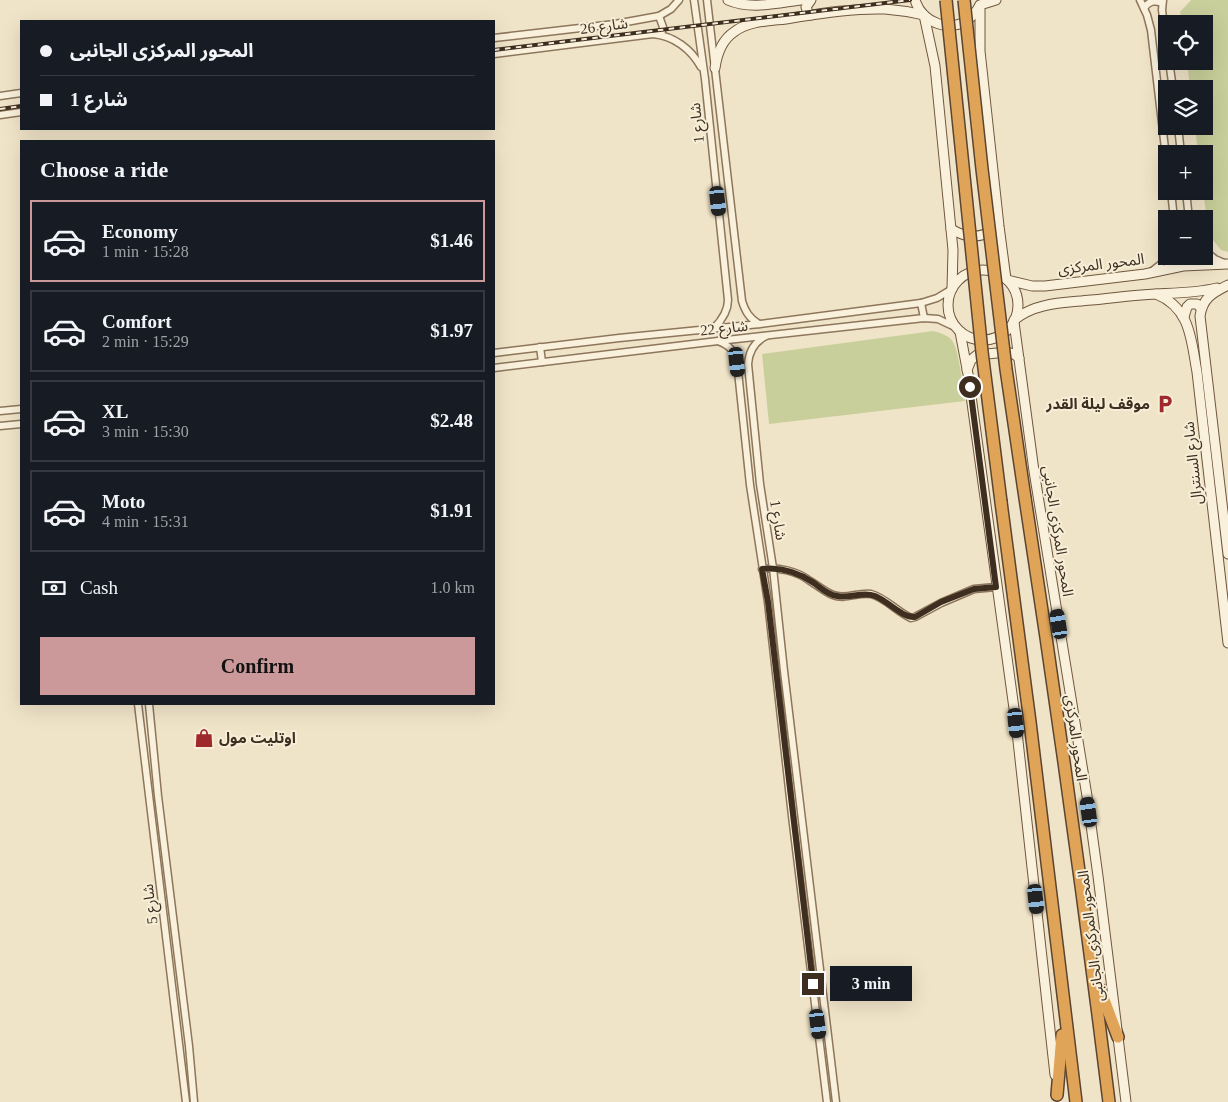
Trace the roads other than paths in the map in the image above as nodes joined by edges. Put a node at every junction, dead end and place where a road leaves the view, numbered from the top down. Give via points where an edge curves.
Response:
1 (679, 0) edge
2 (694, 0) edge
3 (707, 0) edge
4 (728, 0) edge
5 (801, 0) edge
6 (812, 0) edge
7 (915, 0) edge
8 (946, 0) edge
9 (964, 0) edge
10 (996, 0) edge
11 (1140, 0) edge
12 (1162, 1) edge
13 (981, 2) edge
14 (1144, 8) junction
15 (811, 15) junction
16 (924, 15) junction
17 (1163, 15) edge
18 (659, 16) junction
19 (661, 35) junction
20 (495, 38) edge
21 (495, 54) edge
22 (715, 68) junction
23 (703, 72) junction
24 (20, 93) edge
25 (0, 96) edge
26 (20, 112) edge
27 (0, 115) edge
28 (1165, 145) edge
29 (731, 200) junction
30 (718, 201) junction
31 (998, 226) junction
32 (952, 229) junction
33 (1213, 257) edge
34 (1227, 264) edge
35 (1159, 265) edge
36 (1145, 274) junction
37 (1006, 280) junction
38 (1058, 285) junction
39 (1228, 285) edge
40 (952, 289) junction
41 (1156, 294) junction
42 (921, 303) junction
43 (1060, 303) junction
44 (1202, 308) junction
45 (1184, 317) junction
46 (924, 318) junction
47 (1014, 321) junction
48 (760, 324) junction
49 (714, 328) junction
50 (958, 329) junction
51 (766, 336) junction
52 (718, 341) junction
53 (540, 347) junction
54 (495, 353) edge
55 (1019, 358) junction
56 (542, 362) junction
57 (495, 368) edge
58 (967, 371) junction
59 (20, 408) edge
60 (0, 411) edge
61 (20, 424) edge
62 (0, 426) edge
63 (1226, 528) edge
64 (1214, 529) junction
65 (1228, 554) edge
66 (773, 568) junction
67 (762, 569) junction
68 (996, 587) junction
69 (1228, 643) edge
70 (138, 705) edge
71 (149, 705) edge
72 (174, 926) junction
73 (165, 927) junction
74 (820, 964) junction
75 (810, 965) junction
76 (1093, 972) junction
77 (1064, 1010) junction
78 (1118, 1036) junction
79 (1058, 1098) edge
80 (186, 1102) edge
81 (194, 1102) edge
82 (827, 1102) edge
83 (836, 1102) edge
84 (1076, 1102) edge
85 (1109, 1102) edge
86 (1126, 1102) edge

1 - 18 street, شارع 26 via 672,9
2 - 23 street, شارع 1
3 - 22 street, شارع 1
4 - 5 main road via 758,5
6 - 15 main road via 806,7
7 - 16 main road
8 - 77 highway, bridge via 982,352
9 - 76 highway, المحور المركزى, bridge via 1006,369
10 - 13 main road
11 - 14 street
12 - 14 street via 1154,0
12 - 17 street
13 - 16 main road via 969,18 954,25 937,24
13 - 31 main road via 980,51
14 - 28 street via 1151,30
15 - 16 main road via 860,9
15 - 22 main road via 739,28 722,44
16 - 32 main road via 935,66
18 - 19 street via 663,27
18 - 20 street, شارع 26
19 - 21 street, شارع 26
19 - 23 street, شارع 26 via 686,48
22 - 29 street, شارع 1
23 - 30 street, شارع 1
24 - 25 street
26 - 27 street
29 - 30 street
29 - 48 street, شارع 1 via 742,301 747,314
30 - 49 street, شارع 1 via 728,305
31 - 32 main road via 976,236 959,234
31 - 37 main road
32 - 40 main road
33 - 34 street
34 - 36 main road, المحور المركزى via 1183,266
35 - 36 street
36 - 38 main road, المحور المركزى
37 - 38 main road, المحور المركزى via 1032,286
37 - 40 main road via 996,273 979,271 964,276
37 - 47 main road via 1014,290 1017,302
38 - 43 main road
39 - 41 main road via 1192,293
39 - 44 main road via 1207,298
40 - 42 street, شارع 22
40 - 50 main road via 948,312
41 - 43 main road
41 - 45 main road, شارع السنترال via 1172,303
42 - 46 street
42 - 48 street, شارع 22
43 - 47 main road via 1033,309
44 - 45 main road via 1190,304
44 - 63 main road, شارع السنترال via 1200,316
45 - 64 main road, شارع السنترال via 1197,372
46 - 50 street, شارع 22 via 938,319
46 - 51 street, شارع 22
47 - 50 main road via 1001,335 989,340 977,340
47 - 55 main road, المحور المركزى الجانبى
48 - 49 street, شارع 22
49 - 53 street, شارع 22
50 - 58 main road
51 - 52 street, شارع 22
51 - 66 street, شارع 1 via 752,348 748,364 760,484
52 - 56 street, شارع 22
52 - 67 street, شارع 1 via 731,349 737,362
53 - 54 street, شارع 22
53 - 56 street
55 - 58 main road via 1007,352 977,355
55 - 78 main road, المحور المركزى الجانبى via 1034,471 1087,796
56 - 57 street, شارع 22
58 - 68 main road
59 - 60 street
61 - 62 street
63 - 64 street
63 - 65 main road, شارع السنترال
64 - 69 main road, شارع السنترال
66 - 67 street
66 - 68 street via 807,578 834,596 874,595 911,618 974,589
66 - 74 street, شارع 1
67 - 75 street, شارع 1
68 - 79 main road via 1016,723
70 - 73 street, شارع 5
71 - 72 street, شارع 5
72 - 73 street
72 - 81 street, شارع 5
73 - 80 street, شارع 5
74 - 75 street
74 - 83 street, شارع 1
75 - 82 street, شارع 1
76 - 78 highway
76 - 85 highway, المحور المركزى
77 - 79 highway
77 - 84 highway
78 - 86 main road, المحور المركزى الجانبى

